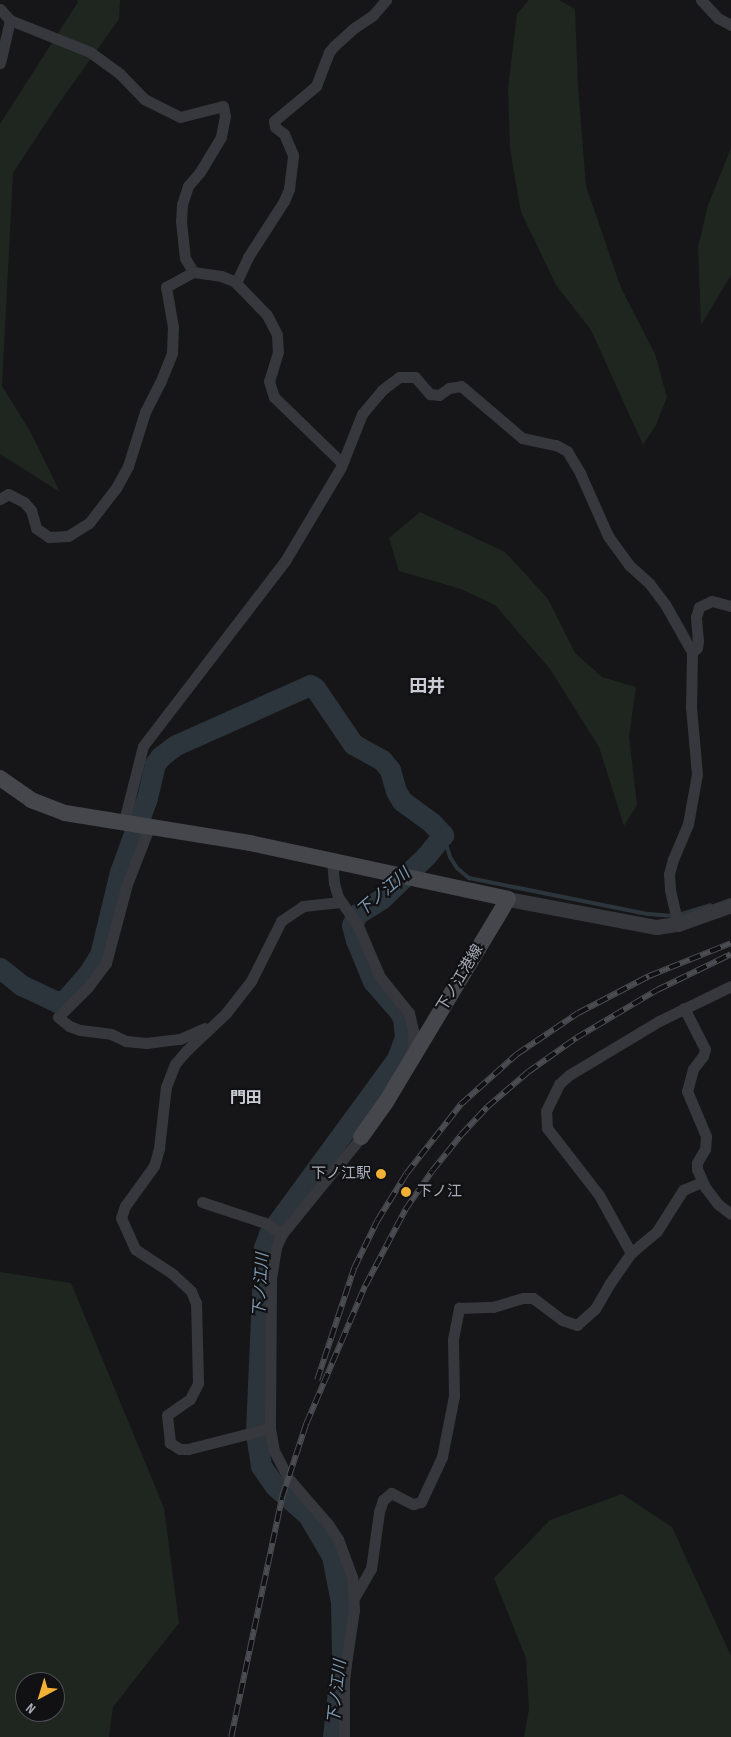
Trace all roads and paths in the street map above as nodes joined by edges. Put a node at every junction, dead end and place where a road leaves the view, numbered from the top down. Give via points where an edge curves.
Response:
1 (386, 0) edge
2 (701, 0) edge
3 (0, 9) edge
4 (10, 20) junction
5 (731, 25) edge
6 (0, 64) edge
7 (193, 272) junction
8 (236, 283) junction
9 (342, 463) junction
10 (0, 500) edge
11 (731, 606) edge
12 (692, 652) junction
13 (0, 778) edge
14 (124, 821) junction
15 (149, 825) junction
16 (332, 860) junction
17 (508, 898) junction
18 (341, 902) junction
19 (731, 905) edge
20 (677, 918) junction
21 (731, 986) edge
22 (684, 1008) junction
23 (216, 1023) junction
24 (405, 1071) junction
25 (361, 1137) joint
26 (702, 1182) junction
27 (202, 1202) dead end
28 (731, 1214) edge
29 (280, 1232) junction
30 (631, 1253) junction
31 (268, 1429) junction
32 (354, 1598) junction
33 (344, 1737) edge

1 - 8 street via 374,15 334,46 316,86 274,121 293,155 289,189
2 - 5 street via 718,18
3 - 4 street
4 - 6 street
4 - 7 street via 90,52 120,74 144,99 180,117 223,106 226,116 220,137 188,186 182,204 186,258
7 - 8 street via 221,276
7 - 10 street via 166,288 173,327 172,353 145,412 128,466 116,488 89,523 68,536 49,537 36,528 31,510 24,502 8,494
8 - 9 street via 267,315 277,335 278,352 269,381 274,397
9 - 12 street via 362,414 382,390 399,377 415,377 430,394 439,395 449,388 461,386 522,438 556,445 567,451 608,536 629,565 649,582 665,604
9 - 14 street via 285,561 144,746
11 - 12 street via 712,601 699,608 696,617 697,648
12 - 20 street via 691,707 697,774 688,824 670,867 669,881
13 - 14 main road via 26,797 50,808
14 - 15 main road
15 - 16 main road
15 - 23 street via 127,884 106,963 58,1017 80,1030 146,1043 180,1039
16 - 17 main road
16 - 18 street via 334,883
17 - 20 street via 637,925 656,927
17 - 24 main road, 下ノ江港線
18 - 23 street via 303,906 281,921 252,981
18 - 24 street via 355,921 380,977 405,1005 411,1018 413,1046
19 - 20 street
21 - 22 street
22 - 26 street via 705,1048 693,1069 686,1093 706,1136 705,1149 697,1164
22 - 30 street via 569,1075 559,1084 546,1111 545,1123 549,1134 599,1195
23 - 31 street via 186,1051 171,1071 154,1166 125,1206 121,1222 135,1249 173,1274 191,1290 196,1302 198,1383 190,1399 167,1415 170,1443 180,1449 188,1449
24 - 25 main road, 下ノ江港線
25 - 29 street
26 - 28 street via 718,1204
26 - 30 street via 683,1190 657,1230
27 - 29 street via 268,1224
29 - 31 street via 271,1279
30 - 32 street via 595,1309 577,1325 562,1320 533,1298 493,1307 459,1308 453,1339 454,1396 442,1457 420,1502 413,1504 391,1493 383,1500 371,1568
31 - 32 street via 284,1473 328,1524 342,1546 351,1570
32 - 33 street via 344,1677

